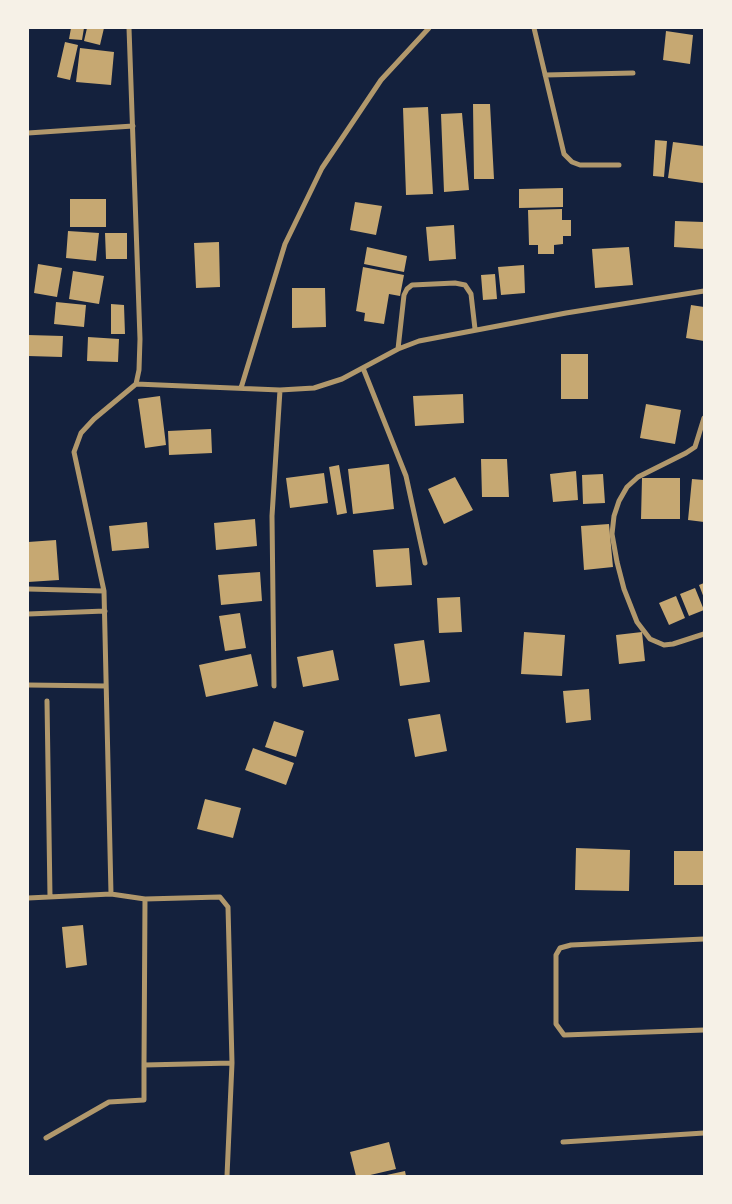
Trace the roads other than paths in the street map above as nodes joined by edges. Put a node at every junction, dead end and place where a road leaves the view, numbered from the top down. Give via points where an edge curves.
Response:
1 (129, 28) edge
2 (429, 28) edge
3 (534, 28) edge
4 (633, 73) dead end
5 (545, 75) junction
6 (133, 126) junction
7 (28, 133) edge
8 (620, 166) dead end
9 (704, 290) edge
10 (475, 329) junction
11 (398, 349) junction
12 (363, 368) junction
13 (136, 384) junction
14 (241, 388) junction
15 (280, 390) junction
16 (704, 419) edge
17 (425, 563) dead end
18 (28, 589) edge
19 (104, 591) junction
20 (105, 611) junction
21 (28, 614) edge
22 (704, 634) edge
23 (28, 685) edge
24 (106, 686) junction
25 (274, 686) dead end
26 (47, 701) dead end
27 (111, 894) junction
28 (50, 897) junction
29 (28, 898) edge
30 (145, 899) junction
31 (704, 939) edge
32 (704, 1030) edge
33 (232, 1063) junction
34 (144, 1065) junction
35 (704, 1133) edge
36 (46, 1138) dead end
37 (563, 1142) dead end
38 (227, 1176) edge

1 - 6 street
2 - 14 street via 381,80 322,168 285,244
3 - 5 street
4 - 5 street
5 - 8 street via 567,158 580,165
6 - 7 street
6 - 13 street via 140,339
9 - 10 street
10 - 11 street
10 - 11 street via 471,294 465,285 412,285 404,295
11 - 12 street
12 - 15 street via 314,388
12 - 17 street via 406,476
13 - 14 street
13 - 19 street via 80,433 74,452
14 - 15 street
15 - 25 street via 272,516
16 - 22 street via 695,447 638,477 627,487 619,501 612,534 624,589 637,622 650,639 673,644
18 - 19 street
19 - 20 street
20 - 21 street
20 - 24 street
23 - 24 street
24 - 27 street
26 - 28 street
27 - 28 street
27 - 30 street
28 - 29 street
30 - 33 street via 220,897 228,907
30 - 34 street
31 - 32 street via 560,948 556,955 556,1024 564,1036
33 - 34 street
33 - 38 street
34 - 36 street via 144,1100 109,1102
35 - 37 street

